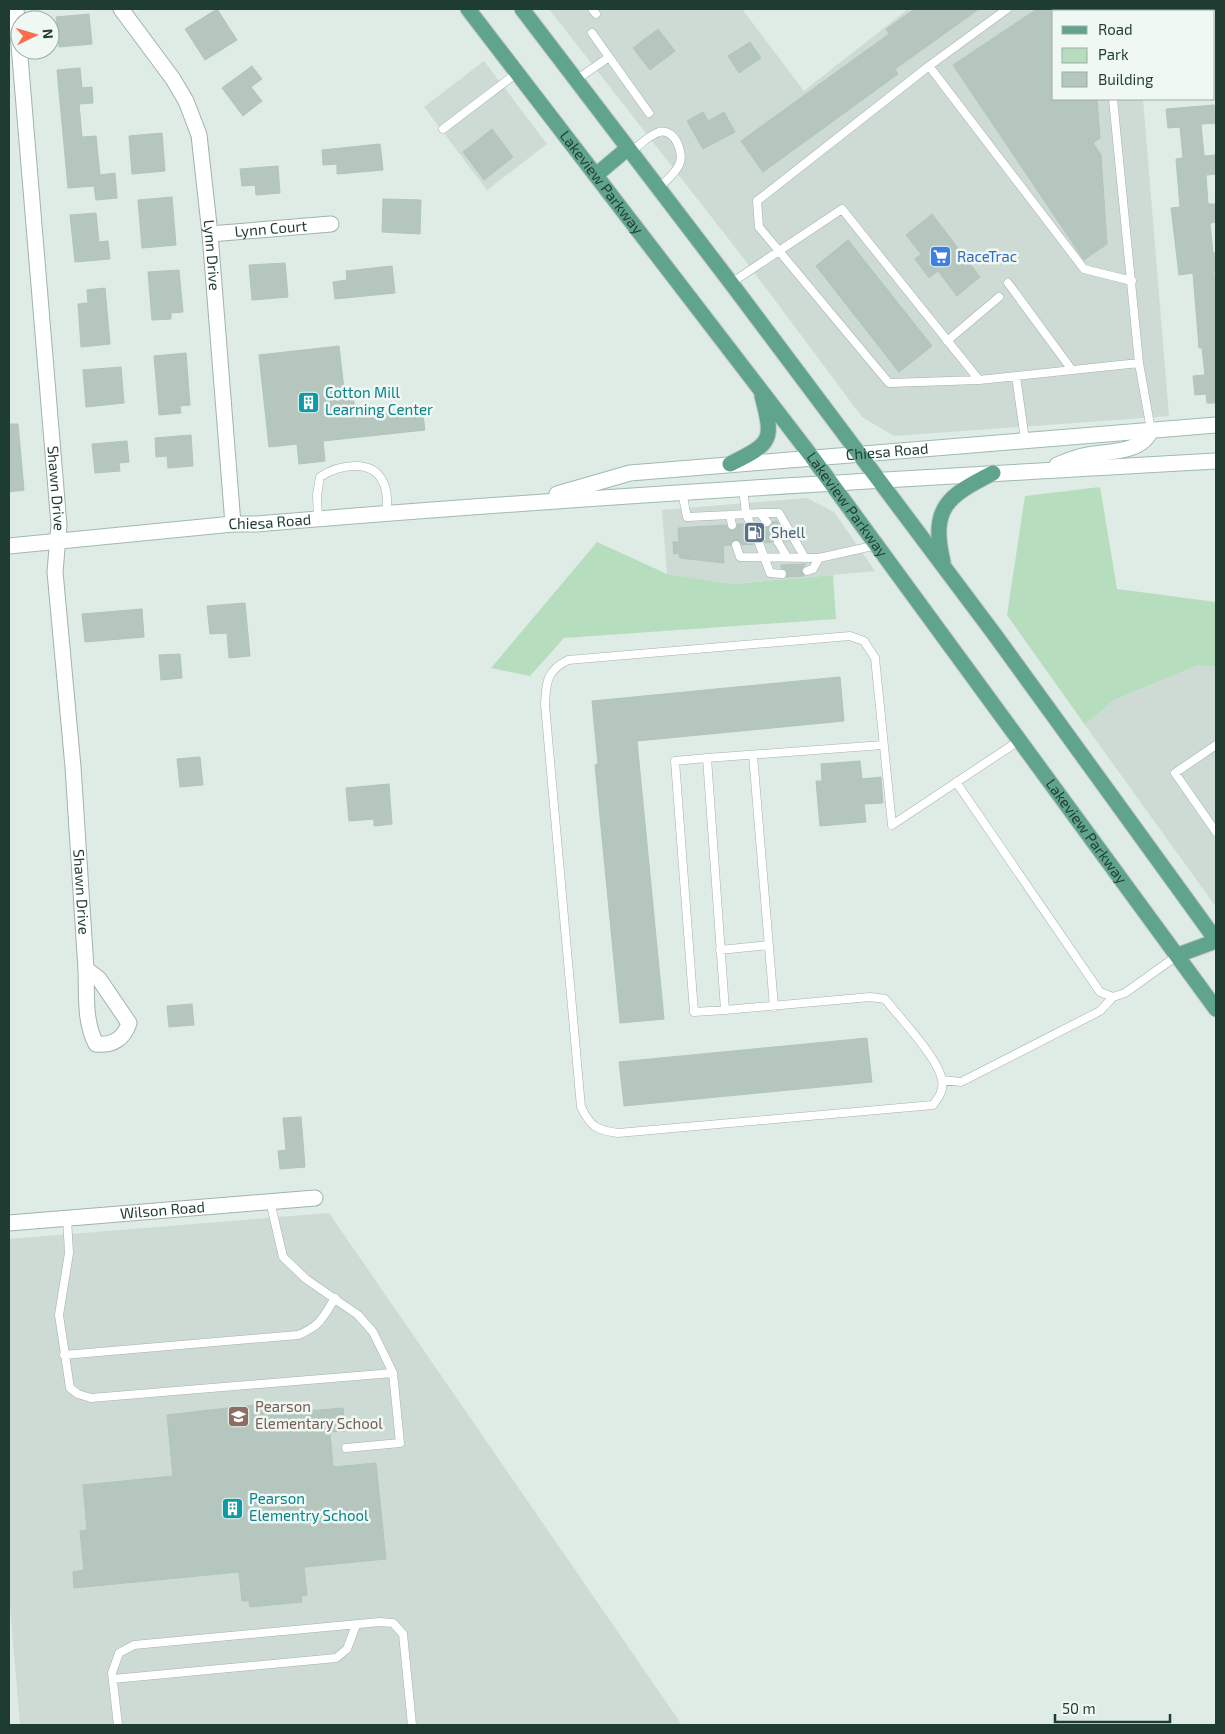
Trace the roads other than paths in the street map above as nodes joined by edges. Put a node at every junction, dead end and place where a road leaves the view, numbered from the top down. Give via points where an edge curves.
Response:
1 (16, 9) edge
2 (121, 9) edge
3 (468, 9) edge
4 (1007, 9) edge
5 (528, 11) edge
6 (592, 33) dead end
7 (609, 57) junction
8 (929, 66) junction
9 (518, 73) junction
10 (576, 80) junction
11 (1114, 100) edge
12 (649, 113) dead end
13 (444, 129) dead end
14 (629, 150) junction
15 (596, 175) junction
16 (658, 188) junction
17 (331, 224) dead end
18 (210, 234) junction
19 (778, 251) junction
20 (1132, 281) junction
21 (731, 282) junction
22 (1008, 283) dead end
23 (999, 297) dead end
24 (947, 340) junction
25 (1139, 363) junction
26 (1072, 370) junction
27 (1016, 376) junction
28 (979, 380) junction
29 (760, 390) junction
30 (1216, 425) edge
31 (1151, 430) junction
32 (1025, 440) junction
33 (859, 453) junction
34 (812, 457) junction
35 (1216, 461) edge
36 (730, 464) junction
37 (1041, 471) junction
38 (993, 473) junction
39 (876, 479) junction
40 (829, 482) junction
41 (743, 488) junction
42 (682, 492) junction
43 (532, 502) junction
44 (387, 513) junction
45 (760, 513) junction
46 (746, 514) junction
47 (730, 515) junction
48 (318, 519) junction
49 (767, 522) dead end
50 (750, 523) dead end
51 (233, 524) junction
52 (732, 524) dead end
53 (58, 541) junction
54 (778, 542) dead end
55 (759, 543) dead end
56 (736, 545) dead end
57 (876, 545) junction
58 (9, 546) edge
59 (765, 557) junction
60 (787, 557) junction
61 (805, 558) junction
62 (819, 558) junction
63 (944, 568) junction
64 (806, 571) dead end
65 (782, 574) dead end
66 (1020, 740) junction
67 (883, 745) junction
68 (1216, 745) edge
69 (753, 755) junction
70 (707, 758) junction
71 (956, 782) junction
72 (1216, 832) edge
73 (1216, 940) edge
74 (768, 945) junction
75 (720, 950) junction
76 (1178, 955) junction
77 (86, 969) junction
78 (1113, 997) junction
79 (774, 1007) junction
80 (1216, 1009) edge
81 (724, 1010) junction
82 (942, 1080) junction
83 (315, 1198) dead end
84 (270, 1202) junction
85 (67, 1218) junction
86 (9, 1223) edge
87 (335, 1298) junction
88 (64, 1355) junction
89 (393, 1373) junction
90 (346, 1448) dead end
91 (356, 1624) junction
92 (113, 1680) junction
93 (118, 1725) edge
94 (412, 1725) edge

1 - 53 street, Shawn Drive
2 - 18 street, Lynn Drive via 173,79 194,119 203,158
3 - 9 main road, Lakeview Parkway
4 - 8 lane
5 - 10 main road
6 - 7 lane
7 - 10 lane
7 - 12 lane
8 - 19 lane via 757,201 759,227
8 - 20 lane via 1084,269
9 - 13 lane
9 - 15 main road, Lakeview Parkway
10 - 14 main road
11 - 20 lane
14 - 15 main road
14 - 16 main road
14 - 16 lane via 658,132 665,132 675,139 680,149 680,164
15 - 29 main road, Lakeview Parkway
16 - 21 main road
17 - 18 street, Lynn Court
18 - 51 street, Lynn Drive
19 - 21 lane
19 - 24 lane via 842,209
19 - 28 lane via 889,383
20 - 25 lane
21 - 33 main road
22 - 26 lane
23 - 24 lane
24 - 28 lane
25 - 26 lane
25 - 31 lane
26 - 27 lane
27 - 28 lane
27 - 32 lane
29 - 34 main road, Lakeview Parkway
29 - 36 main road via 769,424 767,439 764,446
30 - 31 street, Chiesa Road
31 - 32 street, Chiesa Road
31 - 37 street via 1144,441 1135,446 1080,456
32 - 33 street, Chiesa Road
33 - 34 street, Chiesa Road
33 - 39 main road
34 - 36 street, Chiesa Road
34 - 40 main road, Lakeview Parkway
35 - 37 street, Chiesa Road
36 - 43 street, Chiesa Road via 630,473
37 - 38 street, Chiesa Road
38 - 39 street, Chiesa Road
38 - 63 main road via 962,489 939,517 938,541
39 - 40 street, Chiesa Road
39 - 63 main road
40 - 41 street, Chiesa Road
40 - 57 main road, Lakeview Parkway
41 - 42 street, Chiesa Road
41 - 46 lane
42 - 43 street, Chiesa Road
42 - 47 lane via 687,517
43 - 44 street, Chiesa Road
44 - 48 street, Chiesa Road
44 - 48 lane via 383,482 376,473 352,466 320,477
45 - 46 lane
45 - 49 lane
45 - 61 lane via 779,513
46 - 47 lane
46 - 50 lane
47 - 52 lane
48 - 51 street, Chiesa Road
51 - 53 street, Chiesa Road
53 - 58 street, Chiesa Road
53 - 77 street, Shawn Drive via 55,572 74,776
54 - 60 lane
55 - 59 lane
56 - 59 lane via 740,557
57 - 62 lane
57 - 66 main road, Lakeview Parkway
59 - 60 lane
59 - 65 lane via 770,574
60 - 61 lane
61 - 62 lane
62 - 64 lane via 812,569
63 - 73 main road
66 - 71 lane
66 - 76 main road, Lakeview Parkway
67 - 69 lane
67 - 71 lane via 892,826
67 - 82 lane via 875,658 864,641 850,636 568,660 556,666 546,684 545,705 581,1108 590,1124 602,1131 618,1133 933,1105 941,1094
68 - 72 lane via 1175,773
69 - 70 lane
69 - 74 lane
70 - 75 lane
70 - 81 lane via 674,761 694,1012
71 - 78 lane via 1100,992
73 - 76 main road
74 - 75 lane
74 - 79 lane
75 - 81 lane
76 - 78 lane via 1125,993
76 - 80 main road, Lakeview Parkway
77 - 77 street, Shawn Drive via 88,1025 96,1044 114,1042 126,1032 129,1023 99,978
78 - 82 lane via 1100,1011 961,1082
79 - 81 lane
79 - 82 lane via 870,997 885,999 935,1063
83 - 84 street, Wilson Road
84 - 85 street, Wilson Road
84 - 87 lane via 283,1257 306,1279
85 - 86 street, Wilson Road
85 - 88 lane via 69,1253 59,1315
87 - 88 lane via 314,1329 298,1335
87 - 89 lane via 358,1315 373,1332
88 - 89 lane via 70,1388 91,1398
89 - 90 lane via 400,1443
91 - 92 lane via 347,1649 336,1658
91 - 92 lane via 134,1645 119,1653
91 - 94 lane via 393,1623 403,1634
92 - 93 lane

